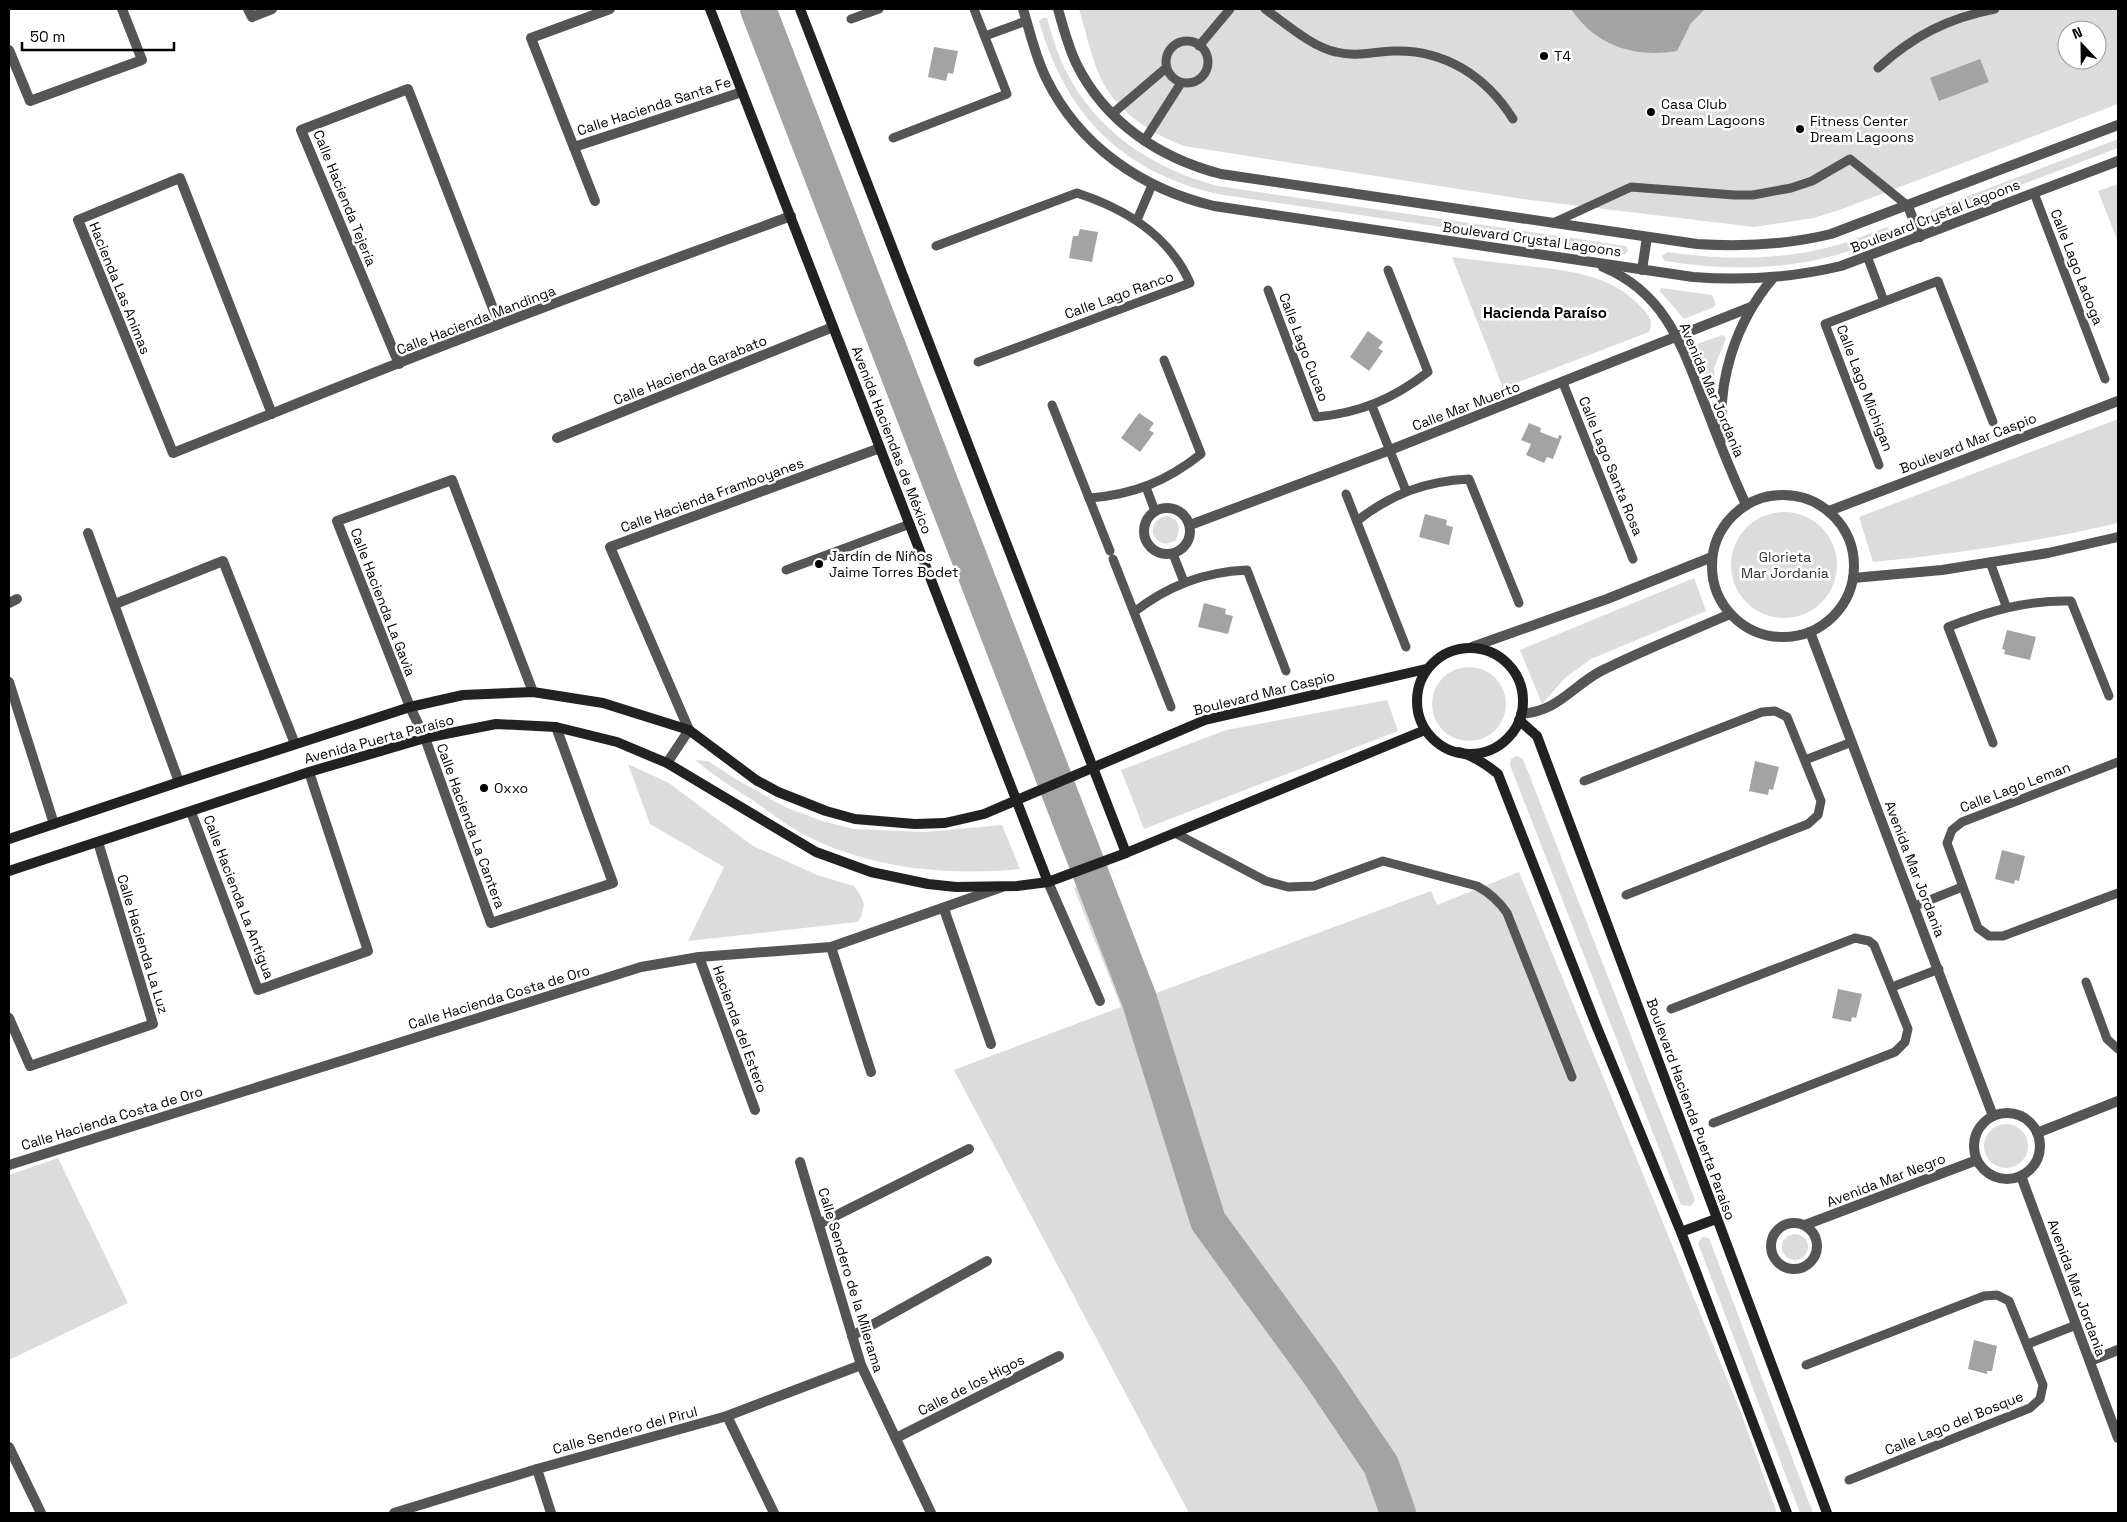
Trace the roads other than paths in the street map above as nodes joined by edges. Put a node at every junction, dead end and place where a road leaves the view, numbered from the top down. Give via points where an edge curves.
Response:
1 (122, 9) edge
2 (248, 9) edge
3 (272, 9) edge
4 (610, 9) edge
5 (710, 9) edge
6 (800, 9) edge
7 (879, 9) edge
8 (974, 9) edge
9 (1023, 9) edge
10 (1058, 9) edge
11 (1230, 9) edge
12 (1265, 9) edge
13 (1995, 9) edge
14 (851, 20) dead end
15 (1026, 21) junction
16 (985, 36) junction
17 (1199, 46) junction
18 (9, 50) edge
19 (1166, 68) junction
20 (1878, 68) dead end
21 (1181, 83) junction
22 (742, 92) junction
23 (1112, 114) junction
24 (1513, 119) dead end
25 (2118, 125) edge
26 (893, 138) dead end
27 (1144, 142) junction
28 (574, 147) junction
29 (2118, 161) edge
30 (1152, 185) junction
31 (2034, 193) junction
32 (595, 201) dead end
33 (1908, 206) junction
34 (791, 216) junction
35 (1137, 220) junction
36 (1553, 223) junction
37 (1647, 237) junction
38 (1920, 237) junction
39 (936, 246) dead end
40 (1867, 256) junction
41 (1592, 262) junction
42 (1388, 270) dead end
43 (1642, 270) junction
44 (1773, 278) junction
45 (1268, 290) dead end
46 (1884, 301) junction
47 (1751, 307) junction
48 (499, 324) junction
49 (833, 327) junction
50 (1678, 337) junction
51 (1164, 360) dead end
52 (978, 362) dead end
53 (399, 364) junction
54 (2106, 379) dead end
55 (1563, 382) junction
56 (2118, 401) edge
57 (1052, 405) dead end
58 (1372, 406) junction
59 (272, 414) junction
60 (1993, 422) dead end
61 (557, 438) dead end
62 (880, 448) junction
63 (1390, 450) junction
64 (1722, 450) junction
65 (173, 453) joint
66 (1880, 465) dead end
67 (1146, 487) junction
68 (1406, 490) junction
69 (1346, 494) dead end
70 (1089, 498) junction
71 (1746, 506) junction
72 (1155, 511) junction
73 (1828, 511) junction
74 (1356, 521) junction
75 (910, 524) junction
76 (1190, 525) junction
77 (88, 533) dead end
78 (2118, 537) edge
79 (1173, 554) junction
80 (1712, 557) junction
81 (1633, 559) dead end
82 (1990, 562) junction
83 (786, 570) dead end
84 (1853, 578) junction
85 (1184, 582) junction
86 (115, 604) junction
87 (1518, 604) dead end
88 (2006, 606) junction
89 (1134, 612) junction
90 (1730, 614) junction
91 (1810, 632) junction
92 (1406, 647) dead end
93 (1472, 647) junction
94 (1426, 670) junction
95 (1286, 671) dead end
96 (9, 682) edge
97 (533, 692) junction
98 (2109, 696) dead end
99 (410, 707) junction
100 (1171, 707) dead end
101 (1520, 717) junction
102 (556, 726) junction
103 (689, 730) junction
104 (1425, 730) junction
105 (425, 738) junction
106 (1852, 742) junction
107 (1993, 743) dead end
108 (295, 744) junction
109 (1459, 752) junction
110 (1805, 760) junction
111 (2118, 762) edge
112 (667, 763) junction
113 (1093, 768) junction
114 (309, 772) junction
115 (1584, 781) dead end
116 (179, 782) junction
117 (1031, 794) joint
118 (1017, 800) junction
119 (191, 812) junction
120 (54, 824) junction
121 (1175, 833) junction
122 (9, 839) edge
123 (98, 842) junction
124 (1126, 853) junction
125 (9, 871) edge
126 (1048, 882) junction
127 (1002, 887) junction
128 (1962, 887) junction
129 (2118, 893) edge
130 (1626, 895) dead end
131 (1915, 906) junction
132 (944, 909) junction
133 (831, 947) junction
134 (699, 957) junction
135 (1939, 969) junction
136 (2086, 982) dead end
137 (1892, 987) junction
138 (1100, 1001) dead end
139 (1671, 1009) dead end
140 (9, 1018) edge
141 (991, 1044) dead end
142 (2118, 1049) edge
143 (871, 1072) dead end
144 (1572, 1077) dead end
145 (2118, 1101) edge
146 (755, 1110) dead end
147 (1994, 1116) junction
148 (1713, 1124) dead end
149 (2038, 1133) junction
150 (969, 1149) dead end
151 (1977, 1160) junction
152 (800, 1162) dead end
153 (9, 1165) edge
154 (2021, 1176) junction
155 (1716, 1218) junction
156 (819, 1224) junction
157 (1805, 1225) junction
158 (1681, 1232) junction
159 (987, 1262) dead end
160 (2076, 1326) junction
161 (852, 1336) junction
162 (2028, 1344) junction
163 (2118, 1350) edge
164 (1059, 1356) dead end
165 (2090, 1361) junction
166 (861, 1365) junction
167 (1806, 1365) dead end
168 (727, 1416) junction
169 (896, 1438) junction
170 (2118, 1438) edge
171 (9, 1447) edge
172 (536, 1469) junction
173 (1849, 1480) dead end
174 (41, 1513) edge
175 (394, 1513) edge
176 (551, 1513) edge
177 (774, 1513) edge
178 (930, 1513) edge
179 (1787, 1513) edge
180 (1827, 1513) edge

1 - 18 street via 142,60 30,101
2 - 3 street via 252,17
4 - 28 street, Calle Hacienda Santa Fe via 531,38
5 - 22 street, Avenida Haciendas de México
6 - 113 street
7 - 14 lane
8 - 16 lane
9 - 15 street, Boulevard Crystal Lagoons
10 - 23 street, Boulevard Crystal Lagoons via 1076,64
11 - 17 lane
12 - 24 lane via 1322,48 1336,52 1363,55 1424,53 1454,63 1482,81
13 - 20 lane via 1929,30
15 - 16 lane
15 - 30 street, Boulevard Crystal Lagoons via 1046,78 1072,119 1106,154
16 - 26 lane via 1007,94
17 - 19 lane via 1188,41 1175,44 1166,55
17 - 21 lane via 1208,59 1205,72 1195,82
19 - 21 lane via 1169,75
19 - 23 lane
21 - 27 lane
22 - 28 street, Calle Hacienda Santa Fe
22 - 34 street, Avenida Haciendas de México
23 - 27 street, Boulevard Crystal Lagoons
25 - 33 street, Boulevard Crystal Lagoons
27 - 36 street, Boulevard Crystal Lagoons via 1181,162 1221,174
28 - 32 street, Calle Hacienda Santa Fe
29 - 31 street, Boulevard Crystal Lagoons
30 - 35 lane
30 - 41 street, Boulevard Crystal Lagoons via 1214,206
31 - 38 street, Boulevard Crystal Lagoons
31 - 54 lane, Calle Lago Ladoga
33 - 36 lane via 1850,158 1812,180 1791,188 1753,195 1631,187
33 - 37 street, Boulevard Crystal Lagoons via 1831,234 1781,244 1726,246
33 - 38 street
34 - 48 street, Calle Hacienda Mandinga
34 - 49 street, Avenida Haciendas de México
35 - 39 lane, Calle Lago Ranco via 1077,193
35 - 52 lane, Calle Lago Ranco via 1170,248 1190,283
36 - 37 street, Boulevard Crystal Lagoons
37 - 43 street
38 - 40 street, Boulevard Crystal Lagoons
40 - 44 street, Boulevard Crystal Lagoons via 1812,273
40 - 46 lane
41 - 43 street, Boulevard Crystal Lagoons
41 - 50 street, Avenida Mar Jordania via 1630,281 1646,294
42 - 58 lane, Calle Lago Cucao via 1428,372 1410,386
43 - 44 street, Boulevard Crystal Lagoons via 1725,280
44 - 47 street
45 - 58 lane, Calle Lago Cucao via 1316,416 1353,412
46 - 60 lane, Calle Lago Michigan via 1938,281
46 - 66 lane, Calle Lago Michigan via 1825,324
47 - 50 street, Calle Mar Muerto
47 - 64 street via 1727,367 1722,406
48 - 53 street, Calle Hacienda Mandinga
48 - 53 street, Calle Hacienda Tejería via 408,89 301,130
49 - 61 street, Calle Hacienda Garabato
49 - 62 street, Avenida Haciendas de México
50 - 55 street, Calle Mar Muerto
50 - 64 street, Avenida Mar Jordania
51 - 67 lane via 1201,454 1178,471
53 - 59 street, Calle Hacienda Mandinga
55 - 63 street, Calle Mar Muerto
55 - 81 lane, Calle Lago Santa Rosa
56 - 73 street, Boulevard Mar Caspio
57 - 70 lane
58 - 63 lane
59 - 65 street, Calle Hacienda Mandinga
59 - 65 street, Hacienda Las Animas via 180,178 78,220
62 - 75 street, Avenida Haciendas de México
62 - 103 street, Calle Hacienda Framboyanes via 610,547
63 - 68 lane
63 - 76 street, Calle Mar Muerto
64 - 71 street, Avenida Mar Jordania
67 - 70 lane
67 - 72 lane
68 - 74 lane
68 - 87 lane via 1469,478
69 - 74 lane
70 - 89 lane
71 - 73 street via 1766,497 1788,495 1810,500
71 - 80 street via 1730,519 1718,537
72 - 76 street via 1162,508 1178,510
72 - 79 street via 1145,523 1145,540 1153,550
73 - 84 street via 1850,541 1854,559
74 - 92 lane
75 - 83 lane
75 - 118 street, Avenida Haciendas de México
76 - 79 street via 1186,545
77 - 86 street
78 - 82 street
79 - 85 lane
80 - 90 street via 1715,588
80 - 93 street via 1608,599
82 - 84 street
82 - 88 lane
84 - 91 street via 1839,610
85 - 89 lane
85 - 95 lane via 1225,571 1247,570
86 - 108 street via 223,561
86 - 116 street
88 - 98 lane via 2071,601
88 - 107 lane via 1948,626
89 - 100 lane
90 - 91 street via 1759,633 1776,637
90 - 101 street via 1598,672 1564,698
91 - 106 street, Avenida Mar Jordania
93 - 94 street via 1446,653
93 - 101 street via 1495,653 1513,669 1522,690
94 - 104 street via 1418,689 1417,710
94 - 113 street, Boulevard Mar Caspio via 1205,720
96 - 120 street
97 - 99 street, Avenida Puerta Paraíso via 463,694
97 - 99 street, Calle Hacienda La Gavia via 452,480 337,521
97 - 103 street, Avenida Puerta Paraíso via 603,703
99 - 105 street, Calle Hacienda La Gavia
99 - 108 street, Avenida Puerta Paraíso
101 - 109 street via 1505,740 1483,752
101 - 155 street, Boulevard Hacienda Puerta Paraíso via 1537,736
102 - 105 street, Avenida Puerta Paraíso via 496,724
102 - 105 street, Calle Hacienda La Cantera via 613,883 491,923
102 - 112 street, Avenida Puerta Paraíso via 617,742
103 - 112 street
103 - 118 street, Avenida Puerta Paraíso via 735,766 778,792 810,806 855,819 900,824 945,823 984,814
104 - 109 street via 1440,745
104 - 121 street
105 - 114 street, Avenida Puerta Paraíso
106 - 110 lane
106 - 131 street, Avenida Mar Jordania
108 - 116 street, Avenida Puerta Paraíso
109 - 158 street via 1480,760 1498,774
110 - 115 lane via 1787,717 1768,711
110 - 130 lane via 1821,801 1818,815 1808,824
111 - 128 lane, Calle Lago Leman via 1956,826 1947,843
112 - 127 street, Avenida Puerta Paraíso via 816,852 872,872 928,884
113 - 117 street, Boulevard Mar Caspio
113 - 124 street
114 - 119 street, Avenida Puerta Paraíso
114 - 119 street, Calle Hacienda La Antigua via 368,951 258,990
116 - 120 street, Avenida Puerta Paraíso
117 - 118 street, Avenida Puerta Paraíso
118 - 126 street, Avenida Haciendas de México
119 - 123 street, Avenida Puerta Paraíso
120 - 122 street, Avenida Puerta Paraíso
121 - 124 street
121 - 144 lane via 1266,881 1282,886 1314,886 1383,861 1486,891 1507,913
123 - 125 street, Avenida Puerta Paraíso
123 - 140 street, Calle Hacienda La Luz via 153,1024 30,1066
124 - 126 street, Avenida Puerta Paraíso
126 - 127 street, Avenida Puerta Paraíso
126 - 138 street
127 - 132 street, Calle Hacienda Costa de Oro
128 - 129 lane, Calle Lago Leman via 1978,928 1996,937
128 - 131 lane
131 - 135 street, Avenida Mar Jordania
132 - 133 street, Calle Hacienda Costa de Oro
132 - 141 street
133 - 134 street, Calle Hacienda Costa de Oro
133 - 143 street
134 - 146 street, Hacienda del Estero
134 - 153 street, Calle Hacienda Costa de Oro via 641,967
135 - 137 lane
135 - 147 street, Avenida Mar Jordania
136 - 142 lane via 2108,1039
137 - 139 lane via 1874,945 1855,938
137 - 148 lane via 1908,1029 1905,1042 1895,1052
145 - 149 street
147 - 149 street via 2006,1113 2019,1115
147 - 151 street via 1976,1134
149 - 154 street via 2040,1152 2030,1170
150 - 156 street
151 - 154 street via 1991,1175 2011,1179
151 - 157 street, Avenida Mar Negro
152 - 156 street, Calle Sendero de la Milerama
154 - 160 street, Avenida Mar Jordania
155 - 158 street
155 - 180 street, Boulevard Hacienda Puerta Paraíso
156 - 161 street, Calle Sendero de la Milerama
157 - 157 street via 1791,1223 1778,1229 1774,1235 1773,1256 1784,1267 1800,1268 1813,1259 1817,1244 1815,1236
158 - 179 street
159 - 161 street
160 - 162 lane
160 - 165 street, Avenida Mar Jordania
161 - 166 street, Calle Sendero de la Milerama
162 - 167 lane, Calle Lago del Bosque via 2009,1301 1990,1294
162 - 173 lane, Calle Lago del Bosque via 2043,1385 2036,1404
163 - 165 street
164 - 169 street, Calle de los Higos
165 - 170 street, Avenida Mar Jordania
166 - 168 street, Calle Sendero del Pirul
166 - 169 street, Calle Sendero de la Milerama
168 - 172 street, Calle Sendero del Pirul
168 - 177 street
169 - 178 street, Calle Sendero de la Milerama
171 - 174 street
172 - 175 street, Calle Sendero del Pirul
172 - 176 street

